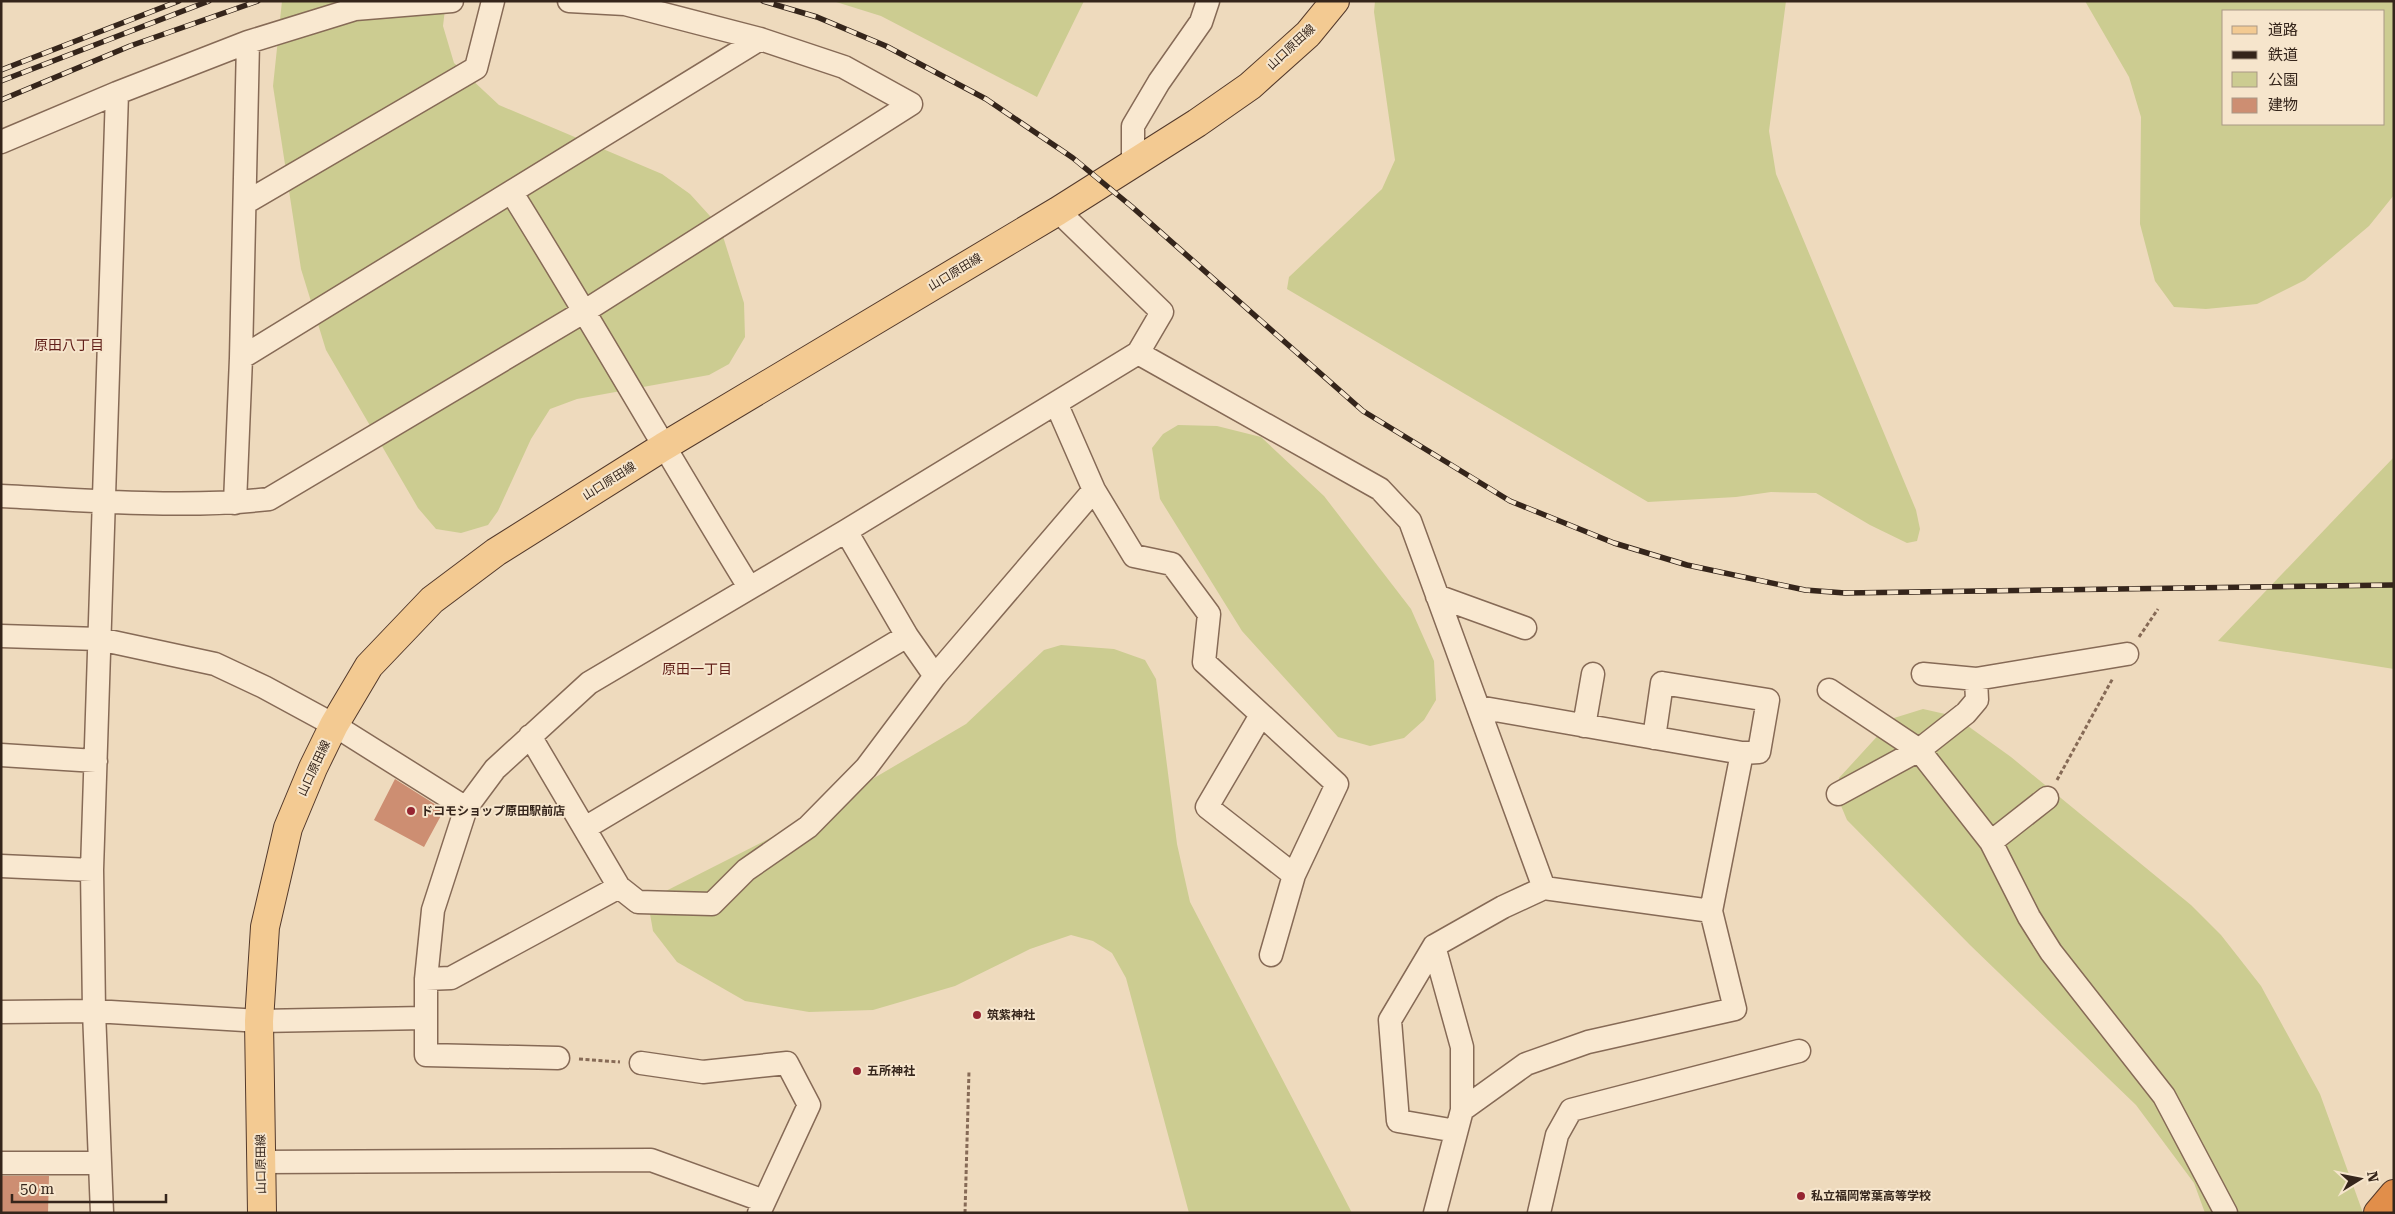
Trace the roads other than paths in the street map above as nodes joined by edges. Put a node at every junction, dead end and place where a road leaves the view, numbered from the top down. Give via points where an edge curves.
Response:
1 (452, 1) edge
2 (493, 1) edge
3 (570, 1) edge
4 (1208, 1) edge
5 (1334, 1) edge
6 (760, 40) junction
7 (248, 42) junction
8 (117, 93) junction
9 (1, 142) edge
10 (1134, 163) junction
11 (512, 193) junction
12 (245, 204) junction
13 (1058, 211) junction
14 (585, 311) junction
15 (1138, 352) junction
16 (241, 358) junction
17 (1056, 403) junction
18 (663, 447) junction
19 (1094, 490) junction
20 (1, 496) edge
21 (106, 501) junction
22 (235, 503) junction
23 (846, 531) junction
24 (749, 587) junction
25 (1437, 596) junction
26 (1525, 628) dead end
27 (1, 636) edge
28 (907, 636) junction
29 (99, 639) junction
30 (2127, 654) road end
31 (1593, 674) dead end
32 (1923, 674) dead end
33 (935, 676) junction
34 (1976, 679) junction
35 (1829, 690) dead end
36 (1478, 708) junction
37 (1261, 715) junction
38 (334, 725) junction
39 (1584, 726) junction
40 (530, 736) junction
41 (1654, 738) junction
42 (1919, 750) junction
43 (1742, 753) junction
44 (1, 755) edge
45 (96, 761) junction
46 (1838, 794) dead end
47 (2047, 798) road end
48 (466, 808) junction
49 (585, 828) junction
50 (1991, 842) junction
51 (1, 866) edge
52 (92, 870) junction
53 (1294, 875) junction
54 (619, 887) junction
55 (1544, 888) junction
56 (1712, 911) junction
57 (1434, 946) junction
58 (1271, 955) dead end
59 (426, 979) junction
60 (1, 1012) edge
61 (94, 1012) junction
62 (425, 1018) junction
63 (259, 1021) junction
64 (1800, 1051) dead end
65 (558, 1058) road end
66 (641, 1063) road end
67 (1459, 1120) junction
68 (261, 1162) junction
69 (1, 1163) edge
70 (100, 1163) junction
71 (2394, 1194) edge
72 (762, 1207) edge
73 (102, 1213) edge
74 (262, 1213) edge
75 (1435, 1213) edge
76 (1538, 1213) edge
77 (2226, 1213) edge
78 (2378, 1213) edge

1 - 7 street via 355,10
2 - 12 street via 476,68
3 - 6 street via 625,4
4 - 10 street via 1201,22 1159,82 1134,126
5 - 10 main road, 山口原田線 via 1308,34 1250,86
6 - 11 street
6 - 14 street via 844,67 911,104
7 - 8 street
7 - 12 street
8 - 9 street
8 - 21 street
10 - 13 main road, 山口原田線
11 - 14 street
11 - 16 street
12 - 16 street
13 - 15 street via 1162,312
13 - 18 main road, 山口原田線
14 - 18 street
14 - 22 street via 269,499
15 - 17 street
15 - 25 street via 1380,489 1410,521
16 - 22 street
17 - 19 street
17 - 23 street
18 - 24 street
18 - 38 main road, 山口原田線 via 496,552 432,600 369,666
19 - 33 street
19 - 37 street via 1134,556 1172,564 1210,614 1204,662
20 - 21 street
21 - 22 street
21 - 29 street
23 - 24 street
23 - 28 street
24 - 40 street via 589,683
25 - 26 street
25 - 36 street
27 - 29 street
28 - 33 street
28 - 49 street
29 - 38 street via 215,664
29 - 45 street
30 - 34 street
31 - 39 street
32 - 34 street
33 - 54 street via 866,768 808,827 746,870 712,904 638,902
34 - 42 street via 1977,700 1966,713
35 - 42 street
36 - 39 street
36 - 55 street
37 - 53 street via 1337,784
37 - 53 street via 1207,807
38 - 48 street
38 - 63 main road, 山口原田線 via 288,828 265,927
39 - 41 street
40 - 48 street via 496,769
40 - 49 street
41 - 43 street
41 - 43 street via 1662,683 1768,700 1759,752
42 - 46 street
42 - 50 street
43 - 56 street
44 - 45 street
45 - 52 street
47 - 50 street
48 - 59 street via 434,910
49 - 54 street
50 - 77 street via 2051,952 2164,1096
51 - 52 street
52 - 61 street
53 - 58 street
54 - 59 street via 451,978
55 - 56 street
55 - 57 street
56 - 67 street via 1735,1009 1588,1042 1526,1064
57 - 67 street via 1462,1047
57 - 67 street via 1390,1020 1398,1121
59 - 62 street
60 - 61 street
61 - 63 street
61 - 70 street
62 - 63 street
62 - 65 street via 426,1055
63 - 68 main road, 山口原田線
64 - 76 street via 1571,1110 1557,1135
66 - 72 street via 703,1072 787,1063 809,1105
67 - 75 street
68 - 72 street via 651,1160
68 - 74 main road, 山口原田線
69 - 70 street
70 - 73 street
71 - 78 highway

